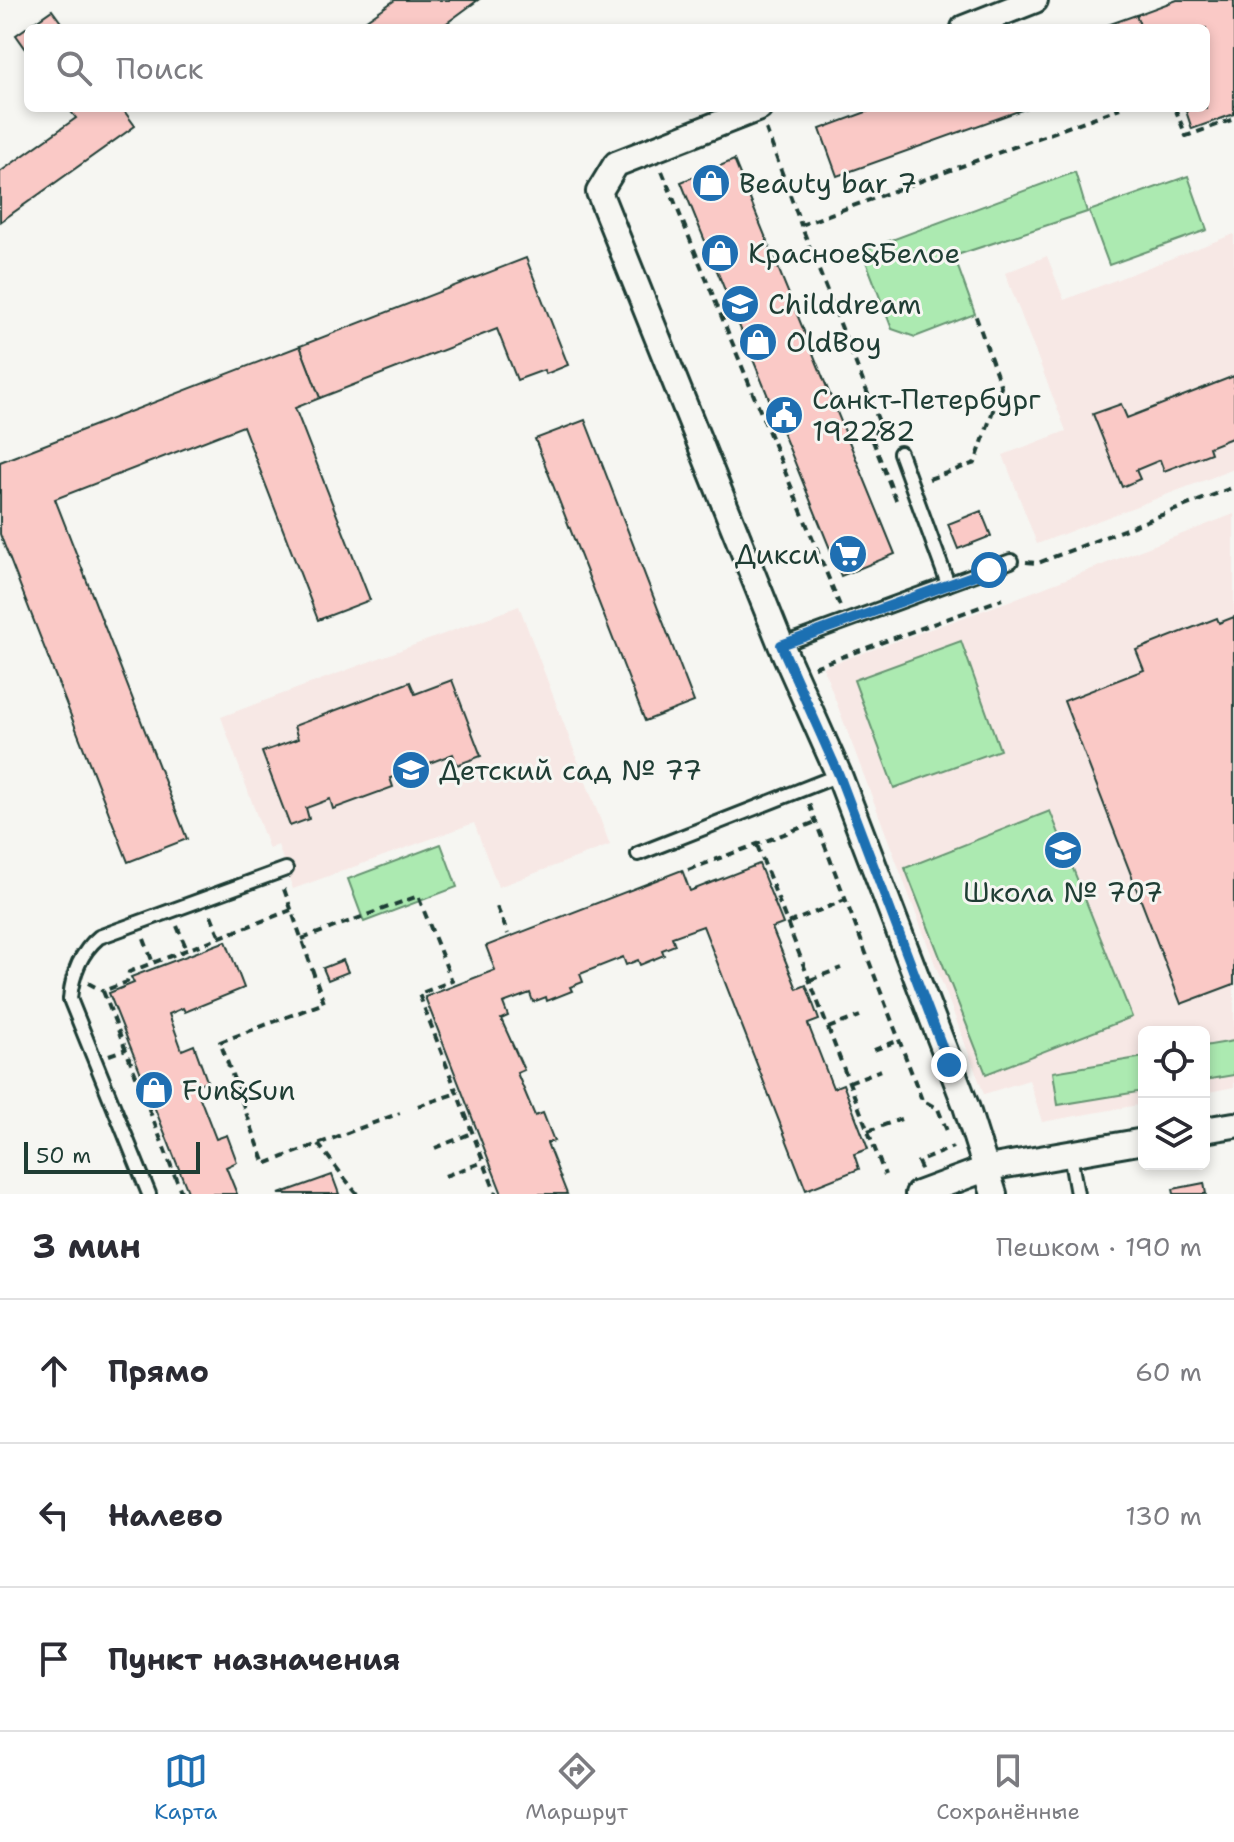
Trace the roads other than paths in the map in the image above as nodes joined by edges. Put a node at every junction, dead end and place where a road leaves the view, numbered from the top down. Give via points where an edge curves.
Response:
1 (1035, 0) edge
2 (974, 24) edge
3 (761, 115) edge
4 (900, 453) dead end
5 (1011, 561) road end
6 (948, 584) junction
7 (781, 645) junction
8 (839, 775) junction
9 (638, 854) dead end
10 (282, 870) road end
11 (1234, 1125) edge
12 (1210, 1129) edge
13 (1138, 1142) edge
14 (1070, 1155) junction
15 (988, 1168) junction
16 (923, 1192) edge
17 (149, 1194) edge
18 (994, 1194) edge
19 (1077, 1194) edge

1 - 2 street
3 - 7 street via 616,164 599,192
4 - 6 lane
5 - 6 lane
6 - 7 lane
7 - 8 street
8 - 9 lane
8 - 15 street
10 - 17 lane via 99,937 86,948 72,982 70,999
11 - 12 street
13 - 14 street
14 - 15 street
14 - 19 lane
15 - 16 street
15 - 18 street

